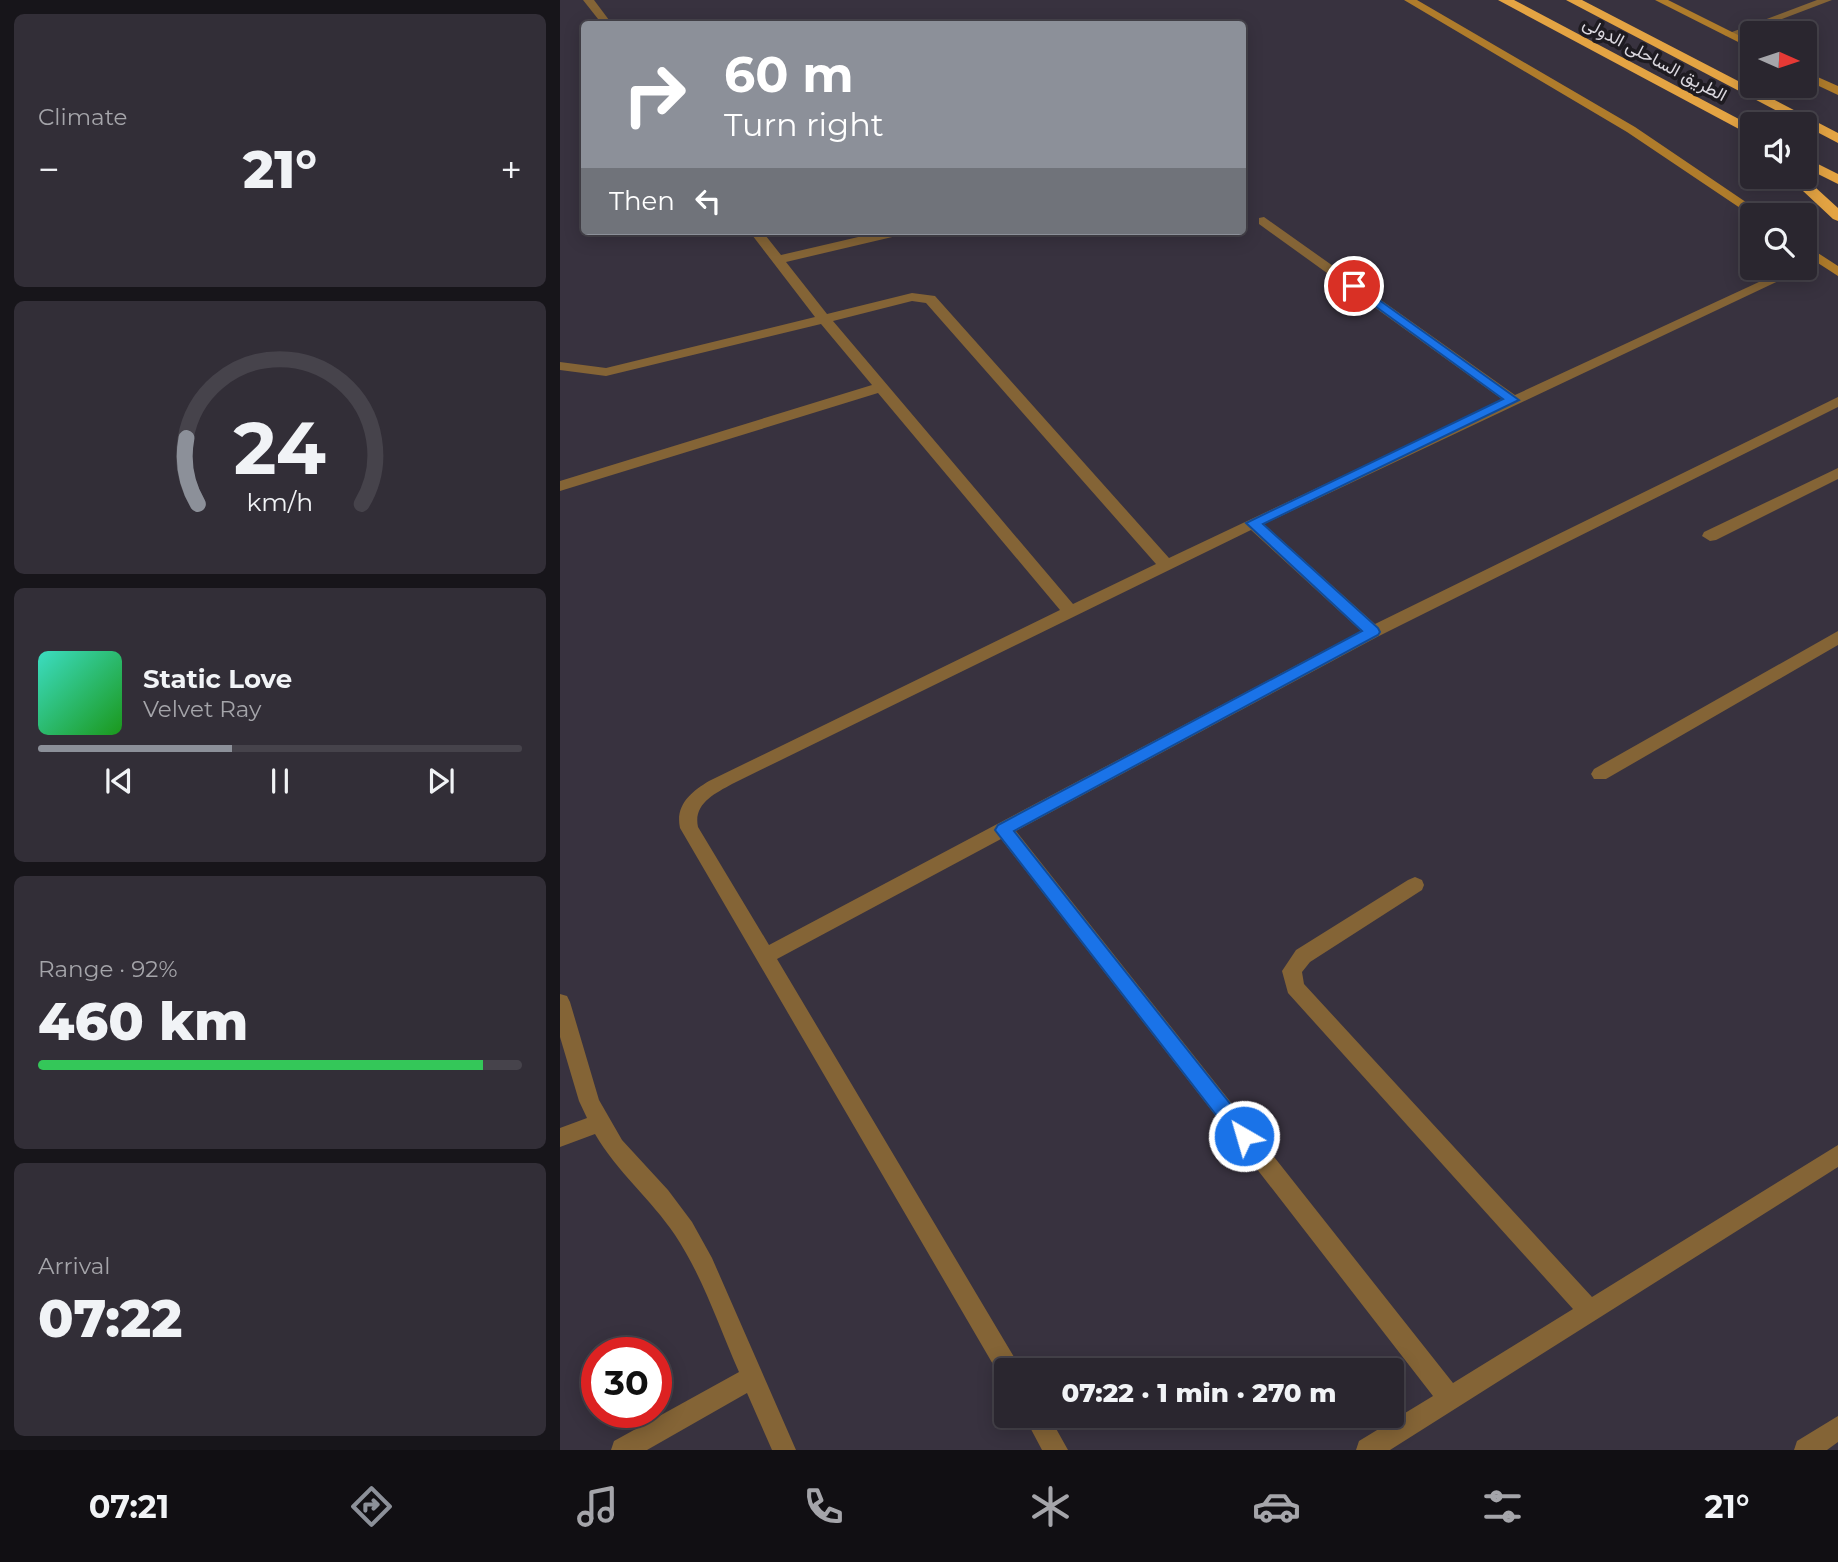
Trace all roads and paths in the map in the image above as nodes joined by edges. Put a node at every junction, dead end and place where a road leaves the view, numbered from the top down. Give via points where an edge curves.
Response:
1 (588, 0) edge
2 (1409, 0) edge
3 (1503, 0) edge
4 (1572, 0) edge
5 (1660, 0) edge
6 (1827, 0) edge
7 (605, 21) edge
8 (1730, 35) junction
9 (1740, 40) edge
10 (1817, 80) edge
11 (1838, 91) edge
12 (1740, 126) edge
13 (1838, 139) edge
14 (1817, 168) edge
15 (1838, 180) edge
16 (1808, 189) edge
17 (1741, 203) edge
18 (1838, 216) edge
19 (1264, 221) dead end
20 (758, 235) edge
21 (883, 235) edge
22 (1819, 258) edge
23 (778, 260) junction
24 (1838, 272) edge
25 (1773, 280) edge
26 (824, 319) junction
27 (560, 366) edge
28 (882, 387) junction
29 (1512, 400) junction
30 (1838, 401) edge
31 (1838, 472) edge
32 (560, 485) edge
33 (1253, 523) junction
34 (1710, 536) dead end
35 (1167, 565) junction
36 (1071, 612) junction
37 (1373, 632) junction
38 (1838, 637) edge
39 (1600, 774) dead end
40 (1003, 830) junction
41 (1415, 884) dead end
42 (766, 956) junction
43 (560, 1002) edge
44 (600, 1123) junction
45 (560, 1138) edge
46 (1838, 1155) edge
47 (1590, 1311) junction
48 (1002, 1358) edge
49 (751, 1378) junction
50 (1450, 1399) junction
51 (1043, 1428) edge
52 (1838, 1428) edge
53 (623, 1450) edge
54 (784, 1450) edge
55 (1056, 1450) edge
56 (1368, 1450) edge
57 (1806, 1450) edge

1 - 7 street
2 - 17 street via 1569,90
3 - 12 highway, الطريق الساحلى الدولى
4 - 13 highway, الطريق الساحلى الدولى
5 - 8 street
6 - 8 street
8 - 9 street
10 - 11 street
14 - 15 highway
16 - 18 highway
19 - 29 street
20 - 23 street
21 - 23 street
22 - 24 street
23 - 26 street
25 - 29 street
26 - 27 street via 606,372
26 - 28 street
26 - 35 street via 912,297 930,299
28 - 32 street
28 - 36 street
29 - 33 street
30 - 37 street
31 - 34 street
33 - 35 street
33 - 37 street
35 - 36 street
36 - 42 street via 768,760 692,804 687,815 689,828
37 - 40 street
38 - 39 street
40 - 42 street
40 - 50 street
41 - 47 street via 1303,956 1292,971 1296,987
42 - 48 street
43 - 44 street via 589,1101
44 - 45 street
44 - 49 street via 614,1147 684,1229
46 - 47 street
47 - 50 street
49 - 53 street
49 - 54 street
50 - 56 street
51 - 55 street
52 - 57 street

